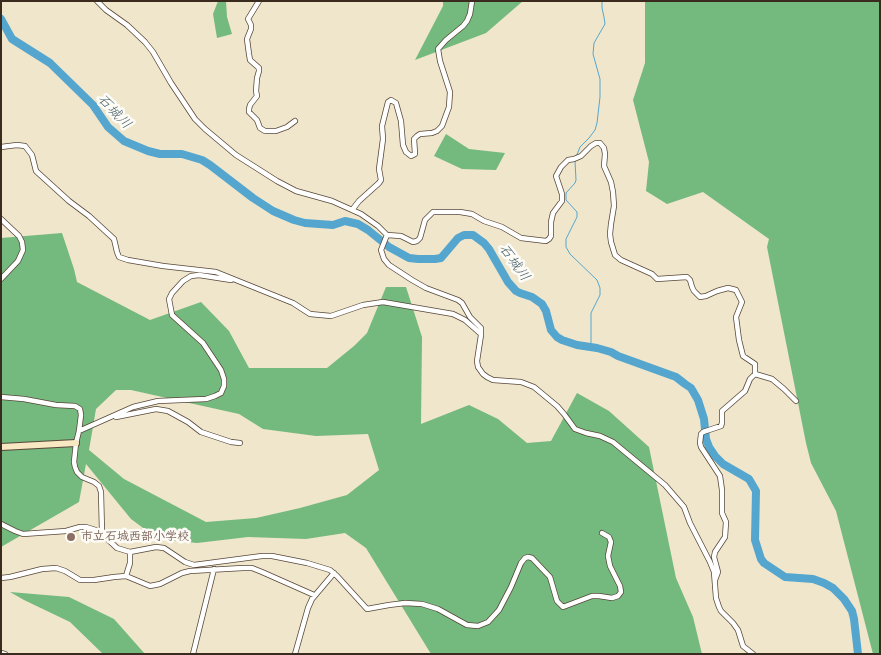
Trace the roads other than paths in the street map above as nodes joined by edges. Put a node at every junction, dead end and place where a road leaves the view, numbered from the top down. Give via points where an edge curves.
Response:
1 (97, 1) edge
2 (259, 1) edge
3 (472, 1) edge
4 (295, 121) dead end
5 (1, 147) edge
6 (352, 210) junction
7 (1, 219) edge
8 (387, 236) junction
9 (1, 280) edge
10 (239, 281) junction
11 (481, 334) junction
12 (755, 374) junction
13 (1, 397) edge
14 (796, 401) dead end
15 (110, 418) junction
16 (79, 431) junction
17 (76, 443) junction
18 (240, 443) dead end
19 (1, 447) edge
20 (1, 524) edge
21 (102, 532) junction
22 (602, 534) dead end
23 (130, 552) junction
24 (214, 569) junction
25 (334, 573) junction
26 (126, 576) junction
27 (1, 578) edge
28 (715, 581) junction
29 (314, 596) junction
30 (1, 653) edge
31 (5, 654) edge
32 (193, 654) edge
33 (295, 654) edge
34 (753, 654) edge

1 - 6 street via 145,42 195,119 236,155 296,191
2 - 4 street via 248,19 251,25 247,39 250,60 259,68 257,96 249,109 264,131 276,131
3 - 6 street via 464,26 438,50 450,92 442,126 414,139 415,154 411,156 404,145 396,103 388,102 382,126 381,180
5 - 10 street via 25,146 32,155 36,171 114,239 119,257 216,272
6 - 8 street via 378,226
7 - 9 street via 19,236 23,250
8 - 11 street via 381,250 384,259 426,288 462,303 481,328
8 - 12 street via 401,236 417,242 425,220 433,212 460,212 472,214 521,238 546,241 551,236 553,213 562,201 556,176 568,160 582,156 591,146 600,143 604,148 604,166 613,192 610,234 615,255 657,279 687,277 700,296 728,288 736,290 742,302 736,318 739,340 744,356 755,364
10 - 11 street via 293,303 310,314 331,316 383,302 452,314
10 - 15 street via 191,276 183,281 170,299 172,315 203,343 221,370 224,379 221,393 206,399 133,407
11 - 28 street via 477,361 483,374 493,380 521,382 534,387 557,406 575,429 613,442 666,485 684,507 710,562
12 - 14 street via 772,379
12 - 28 street via 745,391 722,411 720,426 703,432 700,438 701,447 720,476 722,513 726,522 725,537 714,557 718,572
13 - 16 street via 75,406 81,415
15 - 16 street
15 - 18 street via 156,409 168,411 201,432
16 - 17 street
17 - 19 street
17 - 21 street via 74,462 77,472 99,486 101,492
20 - 21 street via 23,534 80,527
21 - 23 street via 117,548
22 - 25 street via 612,542 608,556 620,586 618,596 592,596 563,607 557,601 550,577 532,558 525,558 499,610 488,622 478,626 467,625 422,604 405,603 367,609
23 - 25 street via 164,548 194,565 272,556 307,563
23 - 26 street
24 - 26 street via 182,573 150,586
24 - 29 street via 252,568
24 - 32 street
25 - 29 street
26 - 27 street via 80,580 56,568 42,568
28 - 34 street via 721,611 738,630 743,646
29 - 33 street
30 - 31 street

